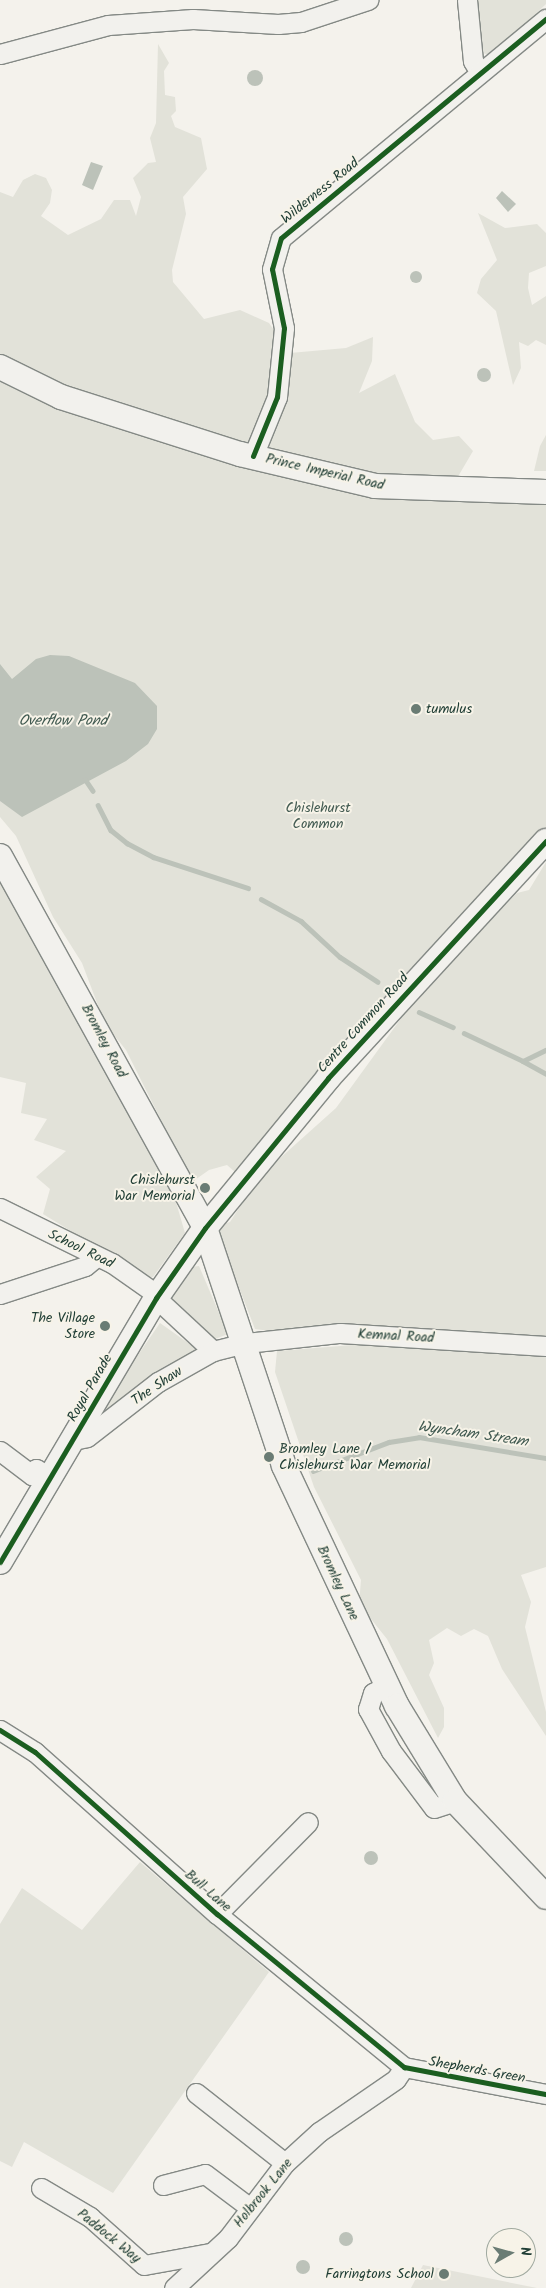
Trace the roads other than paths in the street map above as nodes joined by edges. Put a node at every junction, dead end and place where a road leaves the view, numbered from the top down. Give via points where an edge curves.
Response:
1 (368, 0) edge
2 (467, 0) edge
3 (546, 19) edge
4 (0, 54) edge
5 (479, 72) junction
6 (0, 367) edge
7 (253, 456) junction
8 (546, 492) edge
9 (546, 840) edge
10 (0, 856) edge
11 (0, 1208) edge
12 (205, 1228) junction
13 (96, 1257) junction
14 (0, 1294) edge
15 (158, 1297) junction
16 (246, 1343) junction
17 (546, 1346) edge
18 (214, 1351) junction
19 (73, 1440) junction
20 (0, 1451) edge
21 (51, 1478) junction
22 (0, 1562) edge
23 (0, 1730) edge
24 (308, 1822) dead end
25 (546, 1897) edge
26 (217, 1914) junction
27 (404, 2067) junction
28 (196, 2093) dead end
29 (546, 2094) edge
30 (285, 2163) junction
31 (163, 2185) dead end
32 (41, 2188) dead end
33 (249, 2207) junction
34 (212, 2253) junction
35 (174, 2288) edge

1 - 4 street via 300,22 278,24 192,18 108,25
2 - 5 street via 473,61
3 - 5 street, Wilderness Road via 488,70
5 - 7 street, Wilderness Road via 282,238 272,269 284,328 277,397
6 - 7 main road, Prince Imperial Road via 61,397
7 - 8 main road, Prince Imperial Road via 375,486
9 - 12 main road, Centre Common Road via 328,1078
10 - 12 main road, Bromley Road
11 - 13 street, School Road
12 - 15 main road, Royal Parade
12 - 16 main road, Bromley Lane
13 - 14 street via 85,1266
13 - 15 street, School Road
15 - 18 street, School Road
15 - 19 main road, Royal Parade
16 - 17 street, Kemnal Road via 340,1333
16 - 18 street, The Shaw
16 - 25 main road, Bromley Lane via 284,1466 423,1755 455,1801
18 - 19 street, The Shaw via 158,1382 87,1437
19 - 21 main road, Royal Parade
20 - 21 street via 32,1474 36,1469
21 - 22 main road, Royal Parade
23 - 26 street, Bull Lane via 35,1752
24 - 26 street
26 - 27 street, Bull Lane
27 - 29 street, Shepherds Green
27 - 30 street, Holbrook Lane via 396,2079 319,2132
28 - 30 street
30 - 33 street, Holbrook Lane
31 - 33 street via 205,2174
32 - 34 street, Paddock Way via 90,2217 144,2265
33 - 34 street, Holbrook Lane
34 - 35 street, Holbrook Lane

